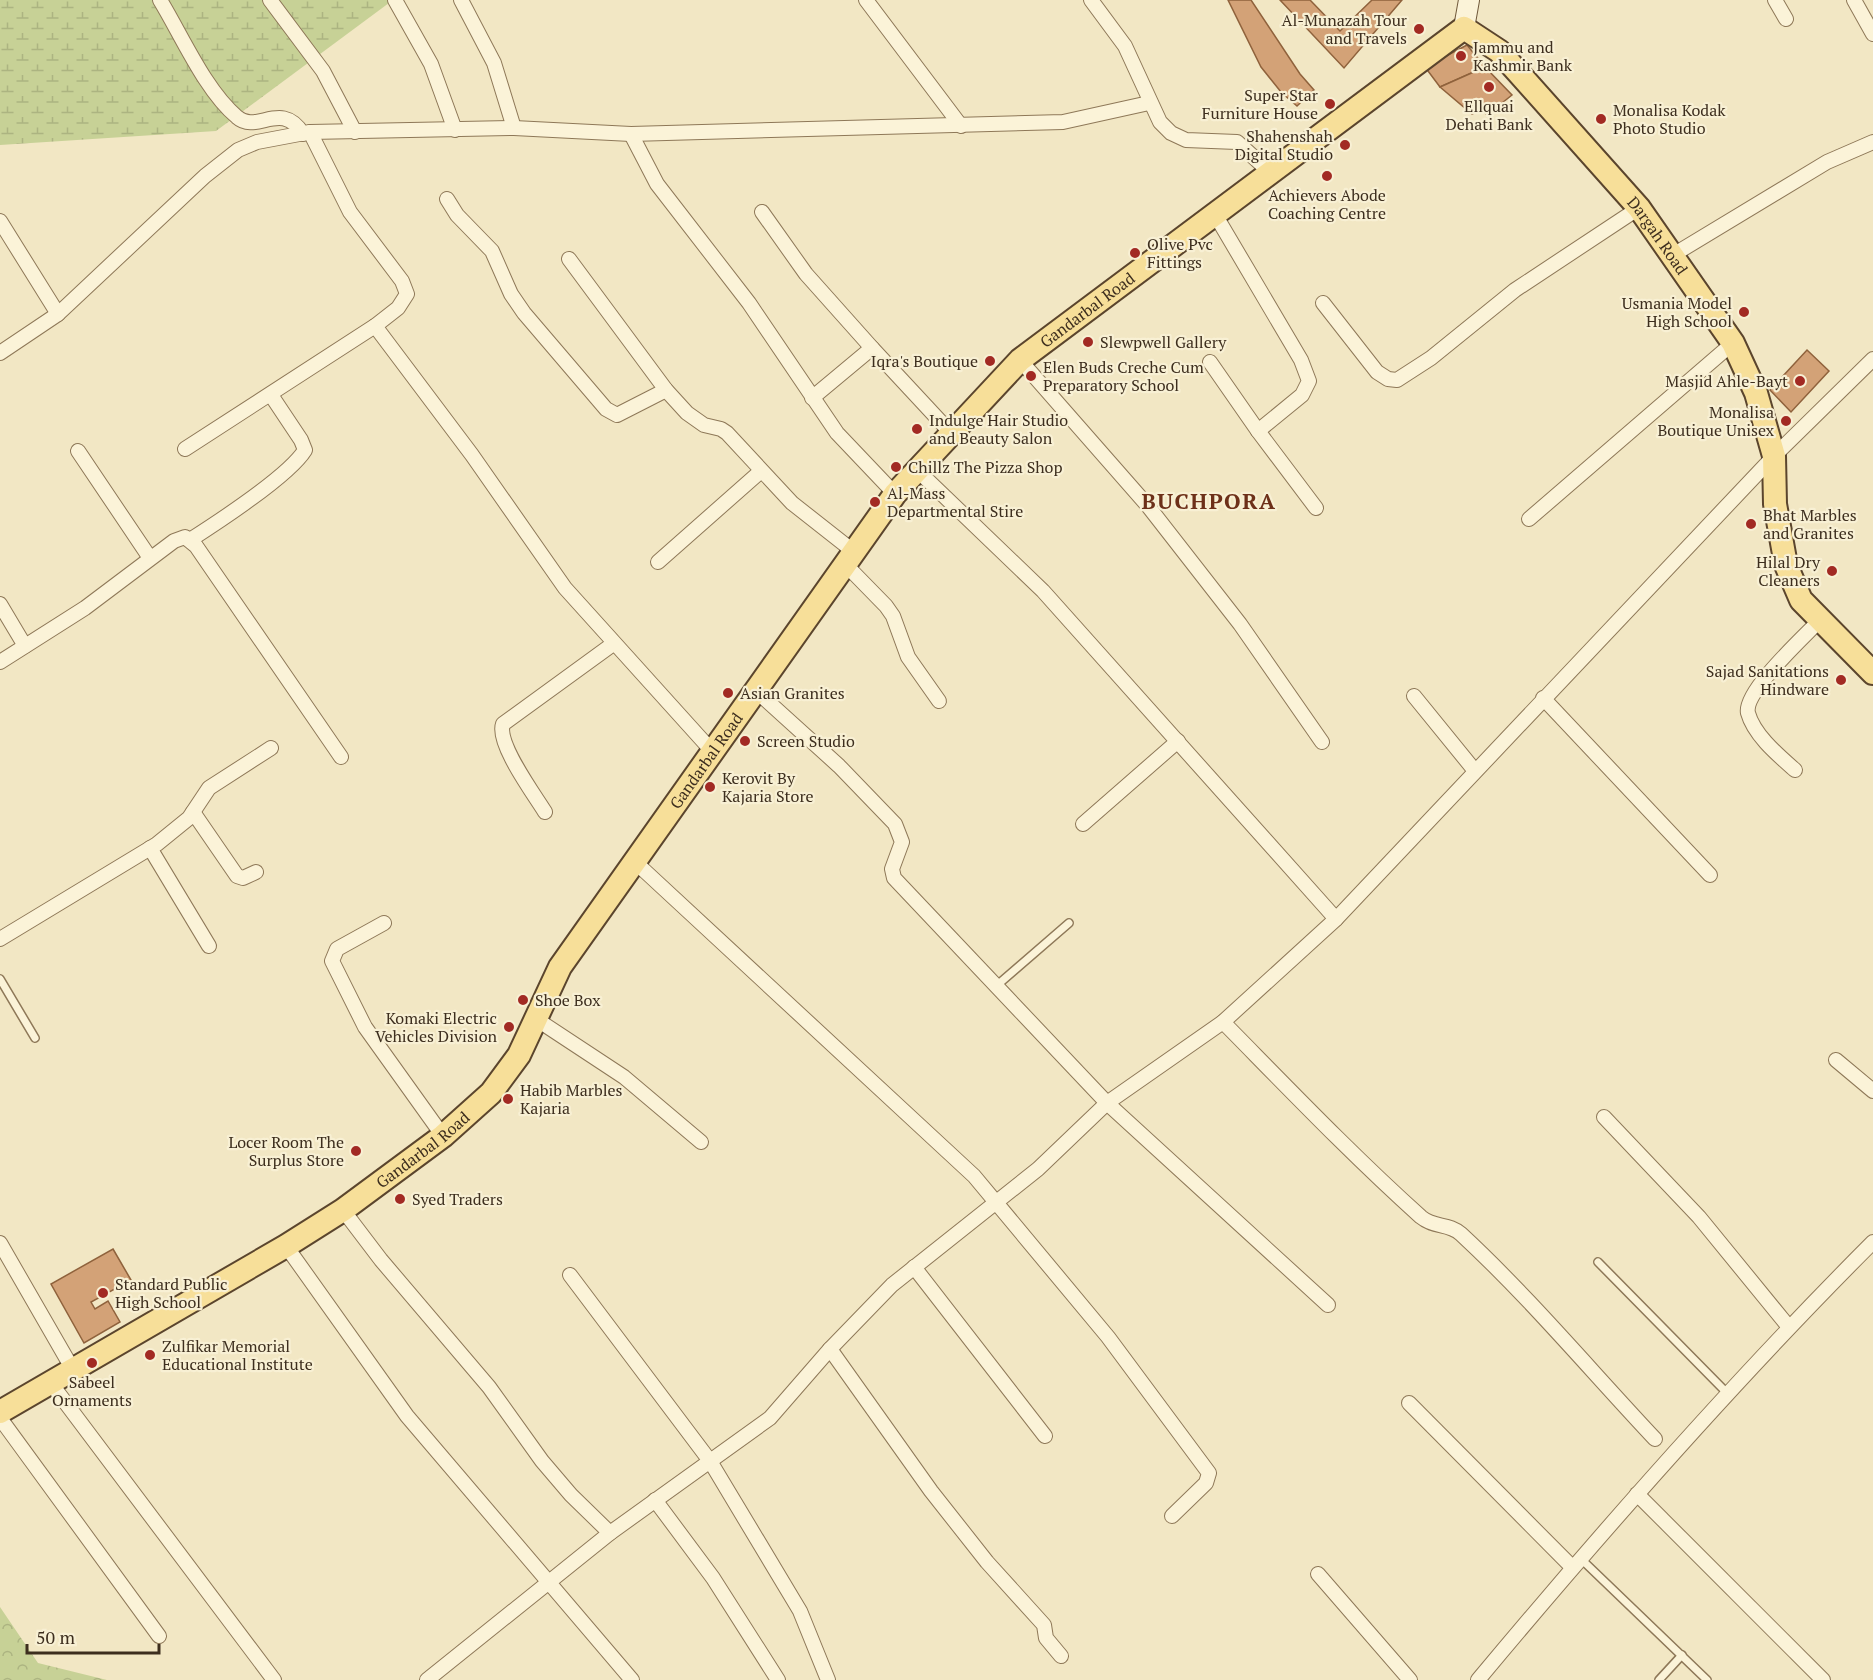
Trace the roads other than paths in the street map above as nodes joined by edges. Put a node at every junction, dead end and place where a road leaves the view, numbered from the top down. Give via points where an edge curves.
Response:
1 (160, 0) edge
2 (270, 0) edge
3 (395, 0) edge
4 (461, 0) edge
5 (866, 0) edge
6 (1091, 0) edge
7 (1469, 0) edge
8 (1775, 0) edge
9 (1854, 0) edge
10 (1786, 19) dead end
11 (1464, 28) junction
12 (1873, 34) edge
13 (1149, 103) junction
14 (961, 126) junction
15 (514, 128) junction
16 (455, 130) junction
17 (355, 132) junction
18 (307, 133) junction
19 (631, 134) junction
20 (1873, 142) edge
21 (1271, 173) junction
22 (447, 198) dead end
23 (1639, 208) junction
24 (762, 212) dead end
25 (1216, 216) junction
26 (0, 221) edge
27 (1673, 255) junction
28 (569, 259) dead end
29 (1323, 303) dead end
30 (58, 314) junction
31 (375, 326) junction
32 (1733, 343) junction
33 (872, 348) junction
34 (0, 353) edge
35 (1873, 359) edge
36 (1020, 360) junction
37 (1210, 362) dead end
38 (666, 390) junction
39 (271, 395) junction
40 (812, 398) junction
41 (1258, 432) junction
42 (951, 433) junction
43 (185, 449) dead end
44 (78, 451) dead end
45 (1774, 456) junction
46 (917, 470) junction
47 (761, 471) junction
48 (895, 494) junction
49 (1316, 508) dead end
50 (1529, 519) dead end
51 (190, 540) junction
52 (848, 557) junction
53 (150, 558) junction
54 (658, 562) dead end
55 (0, 604) edge
56 (1820, 620) junction
57 (614, 644) junction
58 (25, 646) junction
59 (0, 662) edge
60 (1873, 673) edge
61 (754, 689) junction
62 (1414, 696) dead end
63 (1543, 698) junction
64 (939, 701) dead end
65 (1178, 741) junction
66 (1322, 742) dead end
67 (271, 748) dead end
68 (712, 751) junction
69 (341, 757) dead end
70 (1795, 770) dead end
71 (1475, 771) junction
72 (193, 812) junction
73 (545, 812) dead end
74 (1083, 824) dead end
75 (150, 848) junction
76 (634, 861) junction
77 (256, 872) dead end
78 (1710, 875) dead end
79 (1336, 919) junction
80 (384, 923) dead end
81 (1070, 923) dead end
82 (0, 939) edge
83 (209, 946) dead end
84 (0, 980) edge
85 (995, 987) junction
86 (536, 1019) junction
87 (1223, 1022) junction
88 (34, 1038) dead end
89 (1836, 1060) dead end
90 (1873, 1091) edge
91 (1107, 1103) junction
92 (1604, 1117) dead end
93 (443, 1136) junction
94 (701, 1142) dead end
95 (997, 1203) junction
96 (343, 1210) junction
97 (1873, 1242) edge
98 (0, 1243) edge
99 (286, 1246) junction
100 (1598, 1262) dead end
101 (914, 1266) junction
102 (570, 1275) dead end
103 (1328, 1305) dead end
104 (1788, 1326) junction
105 (830, 1349) junction
106 (72, 1368) junction
107 (50, 1382) junction
108 (1728, 1394) junction
109 (1409, 1403) dead end
110 (0, 1412) edge
111 (0, 1418) edge
112 (1045, 1436) dead end
113 (1655, 1439) dead end
114 (710, 1461) junction
115 (1637, 1494) junction
116 (655, 1500) junction
117 (1172, 1516) dead end
118 (610, 1533) junction
119 (1576, 1563) junction
120 (1318, 1574) dead end
121 (546, 1582) junction
122 (159, 1636) dead end
123 (1682, 1655) junction
124 (1061, 1656) dead end
125 (442, 1675) edge
126 (274, 1680) edge
127 (427, 1680) edge
128 (632, 1680) edge
129 (778, 1680) edge
130 (828, 1680) edge
131 (1410, 1680) edge
132 (1478, 1680) edge
133 (1659, 1680) edge
134 (1707, 1680) edge
135 (1823, 1680) edge

1 - 18 street via 211,87 238,119 249,122 288,118
2 - 17 street via 323,70
3 - 16 street via 431,64
4 - 15 street via 494,63
5 - 14 street
6 - 13 street via 1125,46 1140,73
7 - 11 street
8 - 10 street
9 - 12 street
11 - 21 main road, Gandarbal Road
11 - 23 main road, Dargah Road via 1499,51
13 - 14 street via 1063,122
13 - 21 street via 1171,133 1186,140 1237,142
14 - 19 street
15 - 16 street
15 - 19 street
16 - 17 street
17 - 18 street
18 - 30 street via 257,142 238,150 196,184
18 - 31 street via 350,212 407,288 398,308
19 - 40 street via 657,184 749,303
20 - 27 street via 1827,162
21 - 25 main road, Gandarbal Road
22 - 38 street via 457,215 492,251 524,313 606,409 617,416
23 - 27 main road, Dargah Road
23 - 29 street via 1515,290 1431,358 1397,380 1377,372
24 - 33 street via 806,274
25 - 36 main road, Gandarbal Road
25 - 41 street via 1301,360 1309,381 1294,403
26 - 30 street
27 - 32 main road, Dargah Road
28 - 38 street
30 - 34 street
31 - 39 street
31 - 57 street via 565,588
32 - 45 main road, Dargah Road via 1756,393
32 - 50 street
33 - 40 street
33 - 42 street
35 - 45 street
36 - 42 main road, Gandarbal Road
36 - 66 street via 1149,506 1240,624
37 - 41 street
38 - 47 street via 695,420 727,433
39 - 43 street
39 - 51 street via 304,450 246,502
40 - 48 street via 837,433
41 - 49 street
42 - 46 main road, Gandarbal Road
44 - 53 street
45 - 56 main road, Dargah Road via 1775,504 1786,565 1801,600
45 - 63 street
46 - 48 main road, Gandarbal Road
46 - 65 street via 1043,591
47 - 52 street
47 - 54 street
48 - 52 main road, Gandarbal Road
51 - 53 street via 185,537 174,541
51 - 69 street
52 - 61 main road, Gandarbal Road
52 - 64 street via 893,616 908,657
53 - 58 street via 85,608
55 - 58 street
56 - 60 main road, Dargah Road
56 - 70 street via 1758,686 1749,701 1753,724
57 - 68 street
57 - 73 street via 503,724 502,736 510,754
58 - 59 street
61 - 68 main road, Gandarbal Road
61 - 85 street via 839,766 895,824 902,842 892,869 894,878
62 - 71 street
63 - 71 street
63 - 78 street
65 - 74 street
65 - 79 street
67 - 72 street via 209,788
68 - 76 main road, Gandarbal Road
71 - 79 street
72 - 75 street
72 - 77 street via 237,876 243,878
75 - 82 street
75 - 83 street
76 - 86 main road, Gandarbal Road via 560,967
76 - 95 street via 888,1094
79 - 87 street
80 - 93 street via 338,949 332,962 365,1027
81 - 85 lane
84 - 88 lane
85 - 91 street
86 - 93 main road, Gandarbal Road via 519,1055 491,1093
86 - 94 street via 624,1077
87 - 91 street
87 - 113 street via 1424,1219 1452,1227 1492,1264
89 - 90 street
91 - 95 street
91 - 103 street
92 - 104 street via 1699,1217
93 - 96 main road, Gandarbal Road
95 - 101 street
95 - 117 street via 1108,1337 1209,1473 1206,1483
96 - 99 main road, Gandarbal Road
96 - 118 street via 489,1388 542,1461
97 - 104 street
98 - 106 street
99 - 106 main road, Gandarbal Road
99 - 121 street via 407,1416
100 - 108 lane
101 - 105 street
101 - 112 street
102 - 114 street
104 - 108 street
105 - 114 street via 779,1410
105 - 124 street via 931,1491 1044,1625 1046,1638
106 - 107 main road, Gandarbal Road
107 - 110 main road, Gandarbal Road
107 - 126 street
108 - 115 street
109 - 119 street
111 - 122 street
114 - 116 street
114 - 130 street via 800,1611
115 - 119 street
115 - 135 street
116 - 118 street
116 - 129 street via 713,1578
118 - 121 street
119 - 123 lane
119 - 132 street
120 - 131 street
121 - 125 street
121 - 128 street
123 - 133 lane
123 - 134 lane
125 - 127 street

